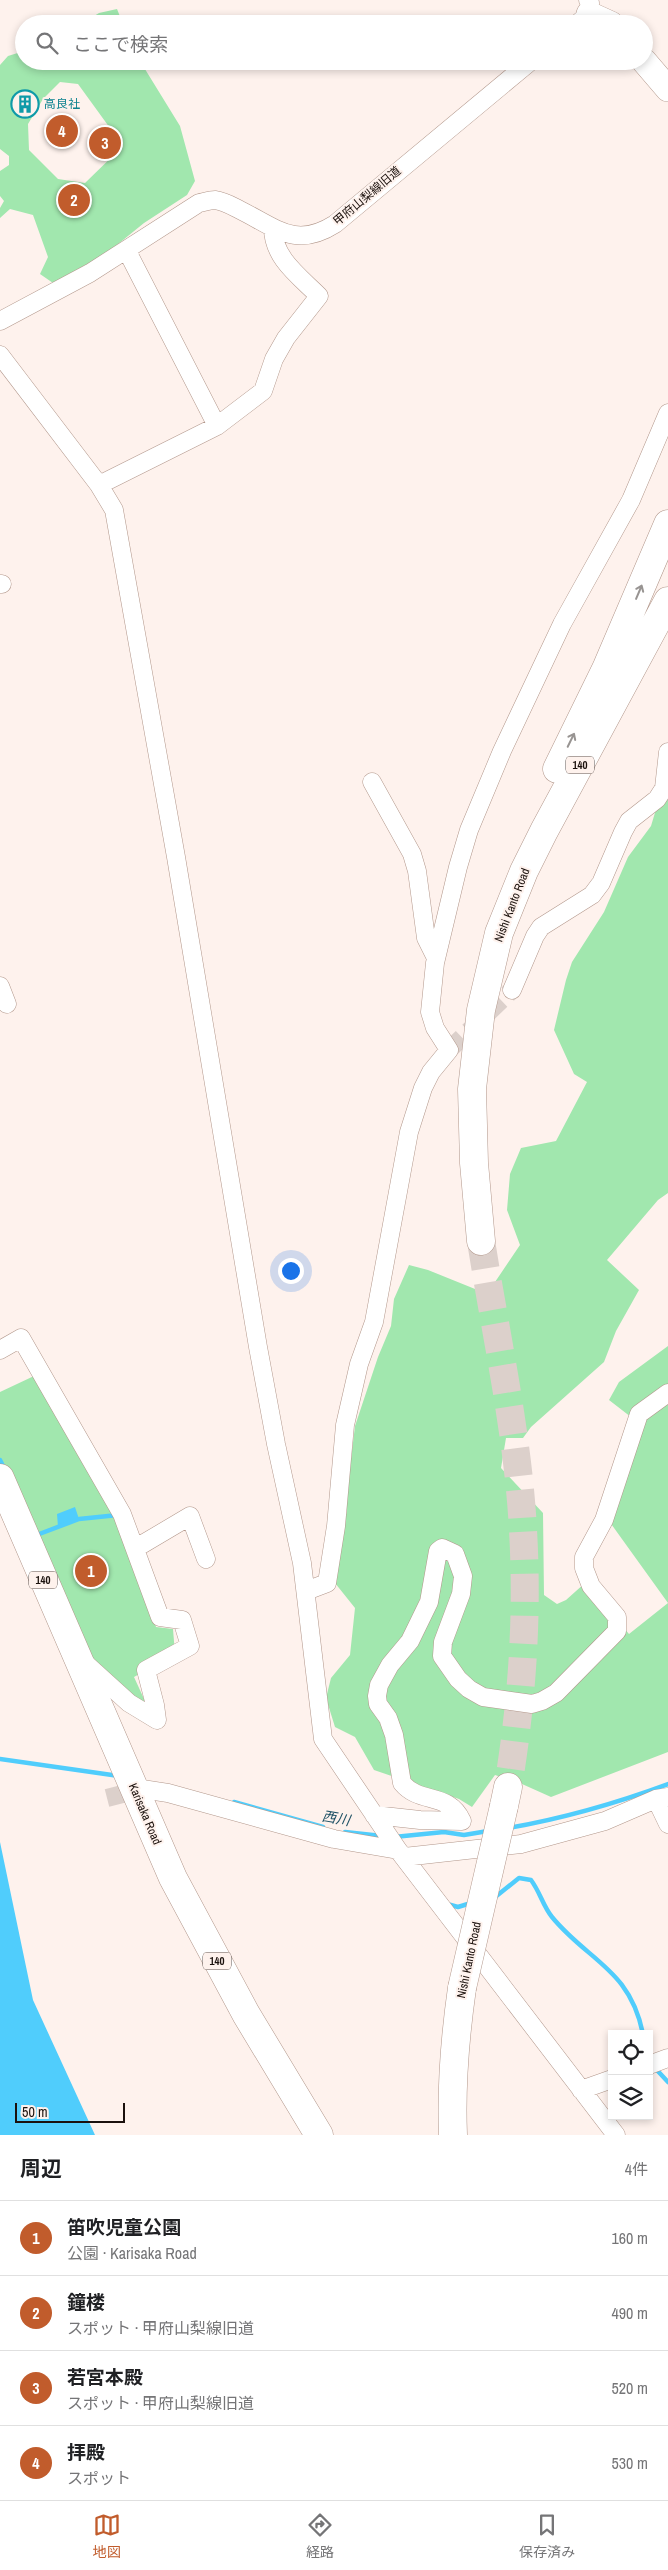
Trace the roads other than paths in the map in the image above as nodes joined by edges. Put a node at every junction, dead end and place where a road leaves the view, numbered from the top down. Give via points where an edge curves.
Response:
1 (520, 70) edge
2 (651, 70) edge
3 (668, 90) edge
4 (273, 228) junction
5 (127, 251) junction
6 (0, 322) edge
7 (0, 355) edge
8 (668, 413) edge
9 (217, 426) junction
10 (99, 486) junction
11 (668, 524) edge
12 (668, 601) edge
13 (668, 628) edge
14 (668, 752) edge
15 (372, 782) dead end
16 (524, 871) junction
17 (499, 933) junction
18 (436, 958) junction
19 (0, 986) edge
20 (512, 990) tunnel mouth
21 (7, 1004) dead end
22 (481, 1241) tunnel mouth
23 (0, 1350) edge
24 (668, 1393) edge
25 (0, 1478) edge
26 (136, 1548) junction
27 (206, 1559) dead end
28 (306, 1591) junction
29 (83, 1672) junction
30 (136, 1784) junction
31 (508, 1787) tunnel mouth
32 (662, 1798) edge
33 (374, 1815) junction
34 (668, 1824) edge
35 (401, 1853) junction
36 (668, 2058) edge
37 (653, 2064) edge
38 (608, 2080) edge
39 (581, 2090) junction
40 (318, 2135) edge
41 (453, 2135) edge
42 (616, 2135) edge

1 - 4 street, 甲府山梨線旧道 via 320,234 292,236
2 - 3 street
4 - 5 street, 甲府山梨線旧道 via 227,203 215,200 188,209
4 - 9 street via 273,240 283,260 319,296 286,338 274,359 263,391
5 - 6 street, 甲府山梨線旧道
5 - 9 street
7 - 10 street
8 - 18 street via 631,500 562,624 483,795 458,867
9 - 10 street
10 - 28 street via 114,510 258,1347
17 -> 11 highway via 537,813 606,669
12 - 16 highway, Nishi Kanto Road / 140
13 - 16 highway
14 - 20 street via 664,788 657,799 629,821 601,884 592,895 541,927
15 - 18 street via 412,854 426,938
16 - 17 highway, Nishi Kanto Road / 140
17 - 22 highway, Nishi Kanto Road / 140 via 481,1010 472,1089
18 - 28 street via 430,1012 435,1028 449,1050 423,1088 409,1132 374,1322 359,1364 345,1425 336,1526 326,1583
19 - 21 street
23 - 26 street via 21,1338 122,1514
24 - 33 street via 639,1414 604,1520 584,1557 584,1568 591,1586 617,1617 617,1631 556,1693 532,1704 512,1703 483,1697 469,1690 453,1674 442,1656 443,1642 461,1594 463,1576 455,1554 448,1549 438,1551 429,1602 410,1641 390,1665 377,1696 394,1735 402,1783 415,1793 456,1808 462,1821
25 - 29 highway, Karisaka Road / 140
26 - 27 street via 190,1516
26 - 29 street via 160,1617 182,1620 190,1646 146,1670 156,1720 129,1703 86,1664
28 - 33 street via 323,1740
29 - 30 highway, Karisaka Road / 140
30 - 35 street via 334,1839
30 - 40 highway, Karisaka Road / 140 via 173,1878 195,1922
31 - 41 highway, Nishi Kanto Road, bridge via 462,1988 455,2038
32 - 34 street
32 - 35 street via 605,1821 522,1844
33 - 35 street
35 - 39 street
36 - 37 street
38 - 39 street
39 - 42 street

